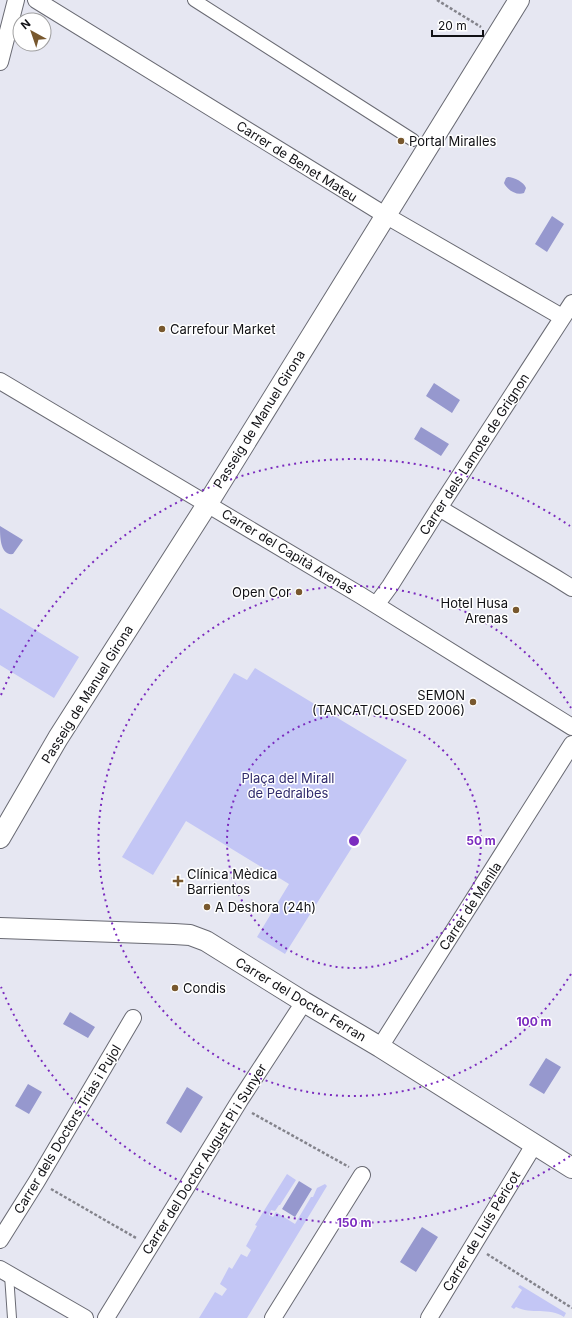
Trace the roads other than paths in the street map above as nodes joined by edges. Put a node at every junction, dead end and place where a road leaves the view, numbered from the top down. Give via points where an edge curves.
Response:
1 (16, 0) edge
2 (36, 0) edge
3 (194, 0) edge
4 (518, 0) edge
5 (0, 62) edge
6 (414, 140) dead end
7 (385, 215) junction
8 (572, 303) edge
9 (562, 317) junction
10 (0, 381) edge
11 (208, 503) junction
12 (439, 508) junction
13 (572, 588) edge
14 (376, 605) junction
15 (572, 728) edge
16 (572, 744) edge
17 (6, 817) edge
18 (0, 838) edge
19 (0, 928) edge
20 (304, 1002) junction
21 (133, 1018) dead end
22 (380, 1047) junction
23 (534, 1145) junction
24 (572, 1168) edge
25 (362, 1175) road end
26 (0, 1240) edge
27 (5, 1272) edge
28 (12, 1318) edge
29 (85, 1318) edge
30 (106, 1318) edge
31 (273, 1318) edge
32 (429, 1318) edge

1 - 5 street
2 - 7 street, Carrer de Benet Mateu
3 - 6 street
4 - 7 street, Passeig de Manuel Girona
7 - 9 street, Carrer de Benet Mateu
7 - 11 street, Passeig de Manuel Girona
8 - 9 street, Carrer dels Lamote de Grignon
9 - 12 street, Carrer dels Lamote de Grignon
10 - 11 street, Carrer del Capità Arenas
11 - 14 street, Carrer del Capità Arenas
11 - 17 street, Passeig de Manuel Girona
12 - 13 street
12 - 14 street, Carrer dels Lamote de Grignon
14 - 15 street, Carrer del Capità Arenas
16 - 22 street, Carrer de Manila
17 - 18 street, Passeig de Manuel Girona
19 - 20 street, Carrer del Doctor Ferran via 190,935 206,941
20 - 22 street, Carrer del Doctor Ferran
20 - 30 street, Carrer del Doctor August Pi i Sunyer via 240,1100
21 - 26 street, Carrer dels Doctors Trias i Pujol
22 - 23 street, Carrer del Doctor Ferran
23 - 24 street, Carrer del Doctor Ferran
23 - 32 street, Carrer de Lluís Pericot
25 - 31 street
27 - 28 lane
27 - 29 street

